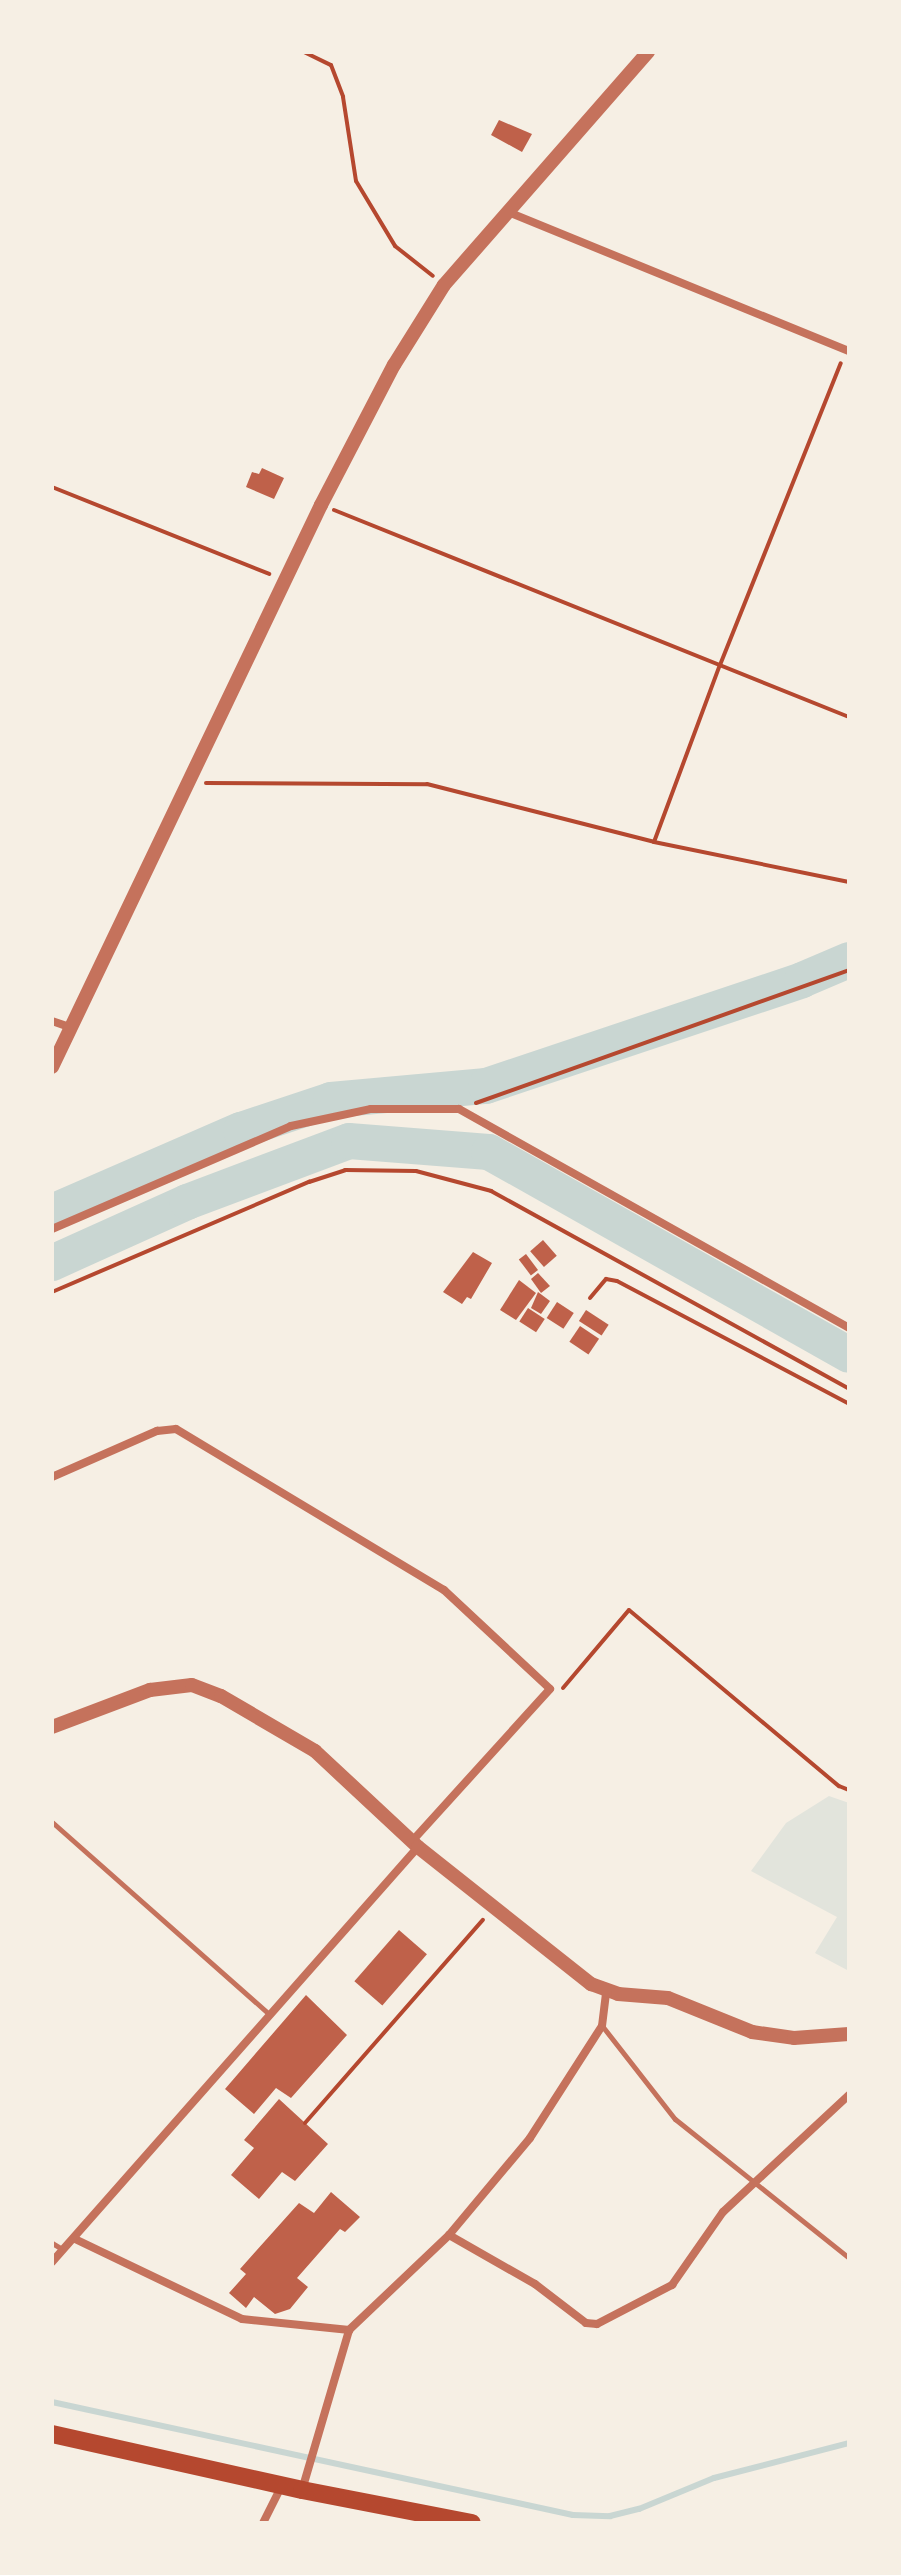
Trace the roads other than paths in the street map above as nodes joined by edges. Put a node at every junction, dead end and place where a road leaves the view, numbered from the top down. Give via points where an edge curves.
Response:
1 (648, 52) edge
2 (508, 212) junction
3 (848, 351) edge
4 (52, 1021) edge
5 (69, 1027) junction
6 (52, 1067) edge
7 (52, 1229) edge
8 (849, 1328) edge
9 (52, 1477) edge
10 (52, 1727) edge
11 (52, 1822) edge
12 (415, 1844) junction
13 (606, 1992) junction
14 (271, 2016) junction
15 (602, 2026) junction
16 (849, 2034) edge
17 (849, 2095) edge
18 (755, 2179) junction
19 (449, 2235) junction
20 (75, 2239) junction
21 (52, 2243) edge
22 (62, 2249) junction
23 (849, 2258) edge
24 (52, 2262) edge
25 (349, 2330) junction
26 (52, 2434) edge
27 (282, 2485) junction
28 (302, 2490) junction
29 (263, 2523) edge
30 (472, 2523) edge

1 - 2 street
2 - 3 street
2 - 5 street via 444,285 394,365
4 - 5 street
5 - 6 street
7 - 8 street via 291,1126 371,1109 459,1109
9 - 12 street via 157,1431 176,1429 444,1590 550,1689
10 - 12 street via 150,1690 192,1685 221,1696 315,1751
11 - 14 lane
12 - 13 street
12 - 14 street
13 - 15 street
13 - 16 street via 668,1998 752,2032 794,2038
14 - 20 street
15 - 18 lane via 675,2119
15 - 19 street via 530,2138
17 - 18 street
18 - 19 street via 723,2212 672,2285 597,2324 586,2323 535,2284
18 - 23 lane
19 - 25 street
20 - 22 street
20 - 25 street via 234,2316
21 - 22 lane
22 - 24 street
25 - 28 street
26 - 27 highway
27 - 28 highway
27 - 29 street
28 - 30 highway

